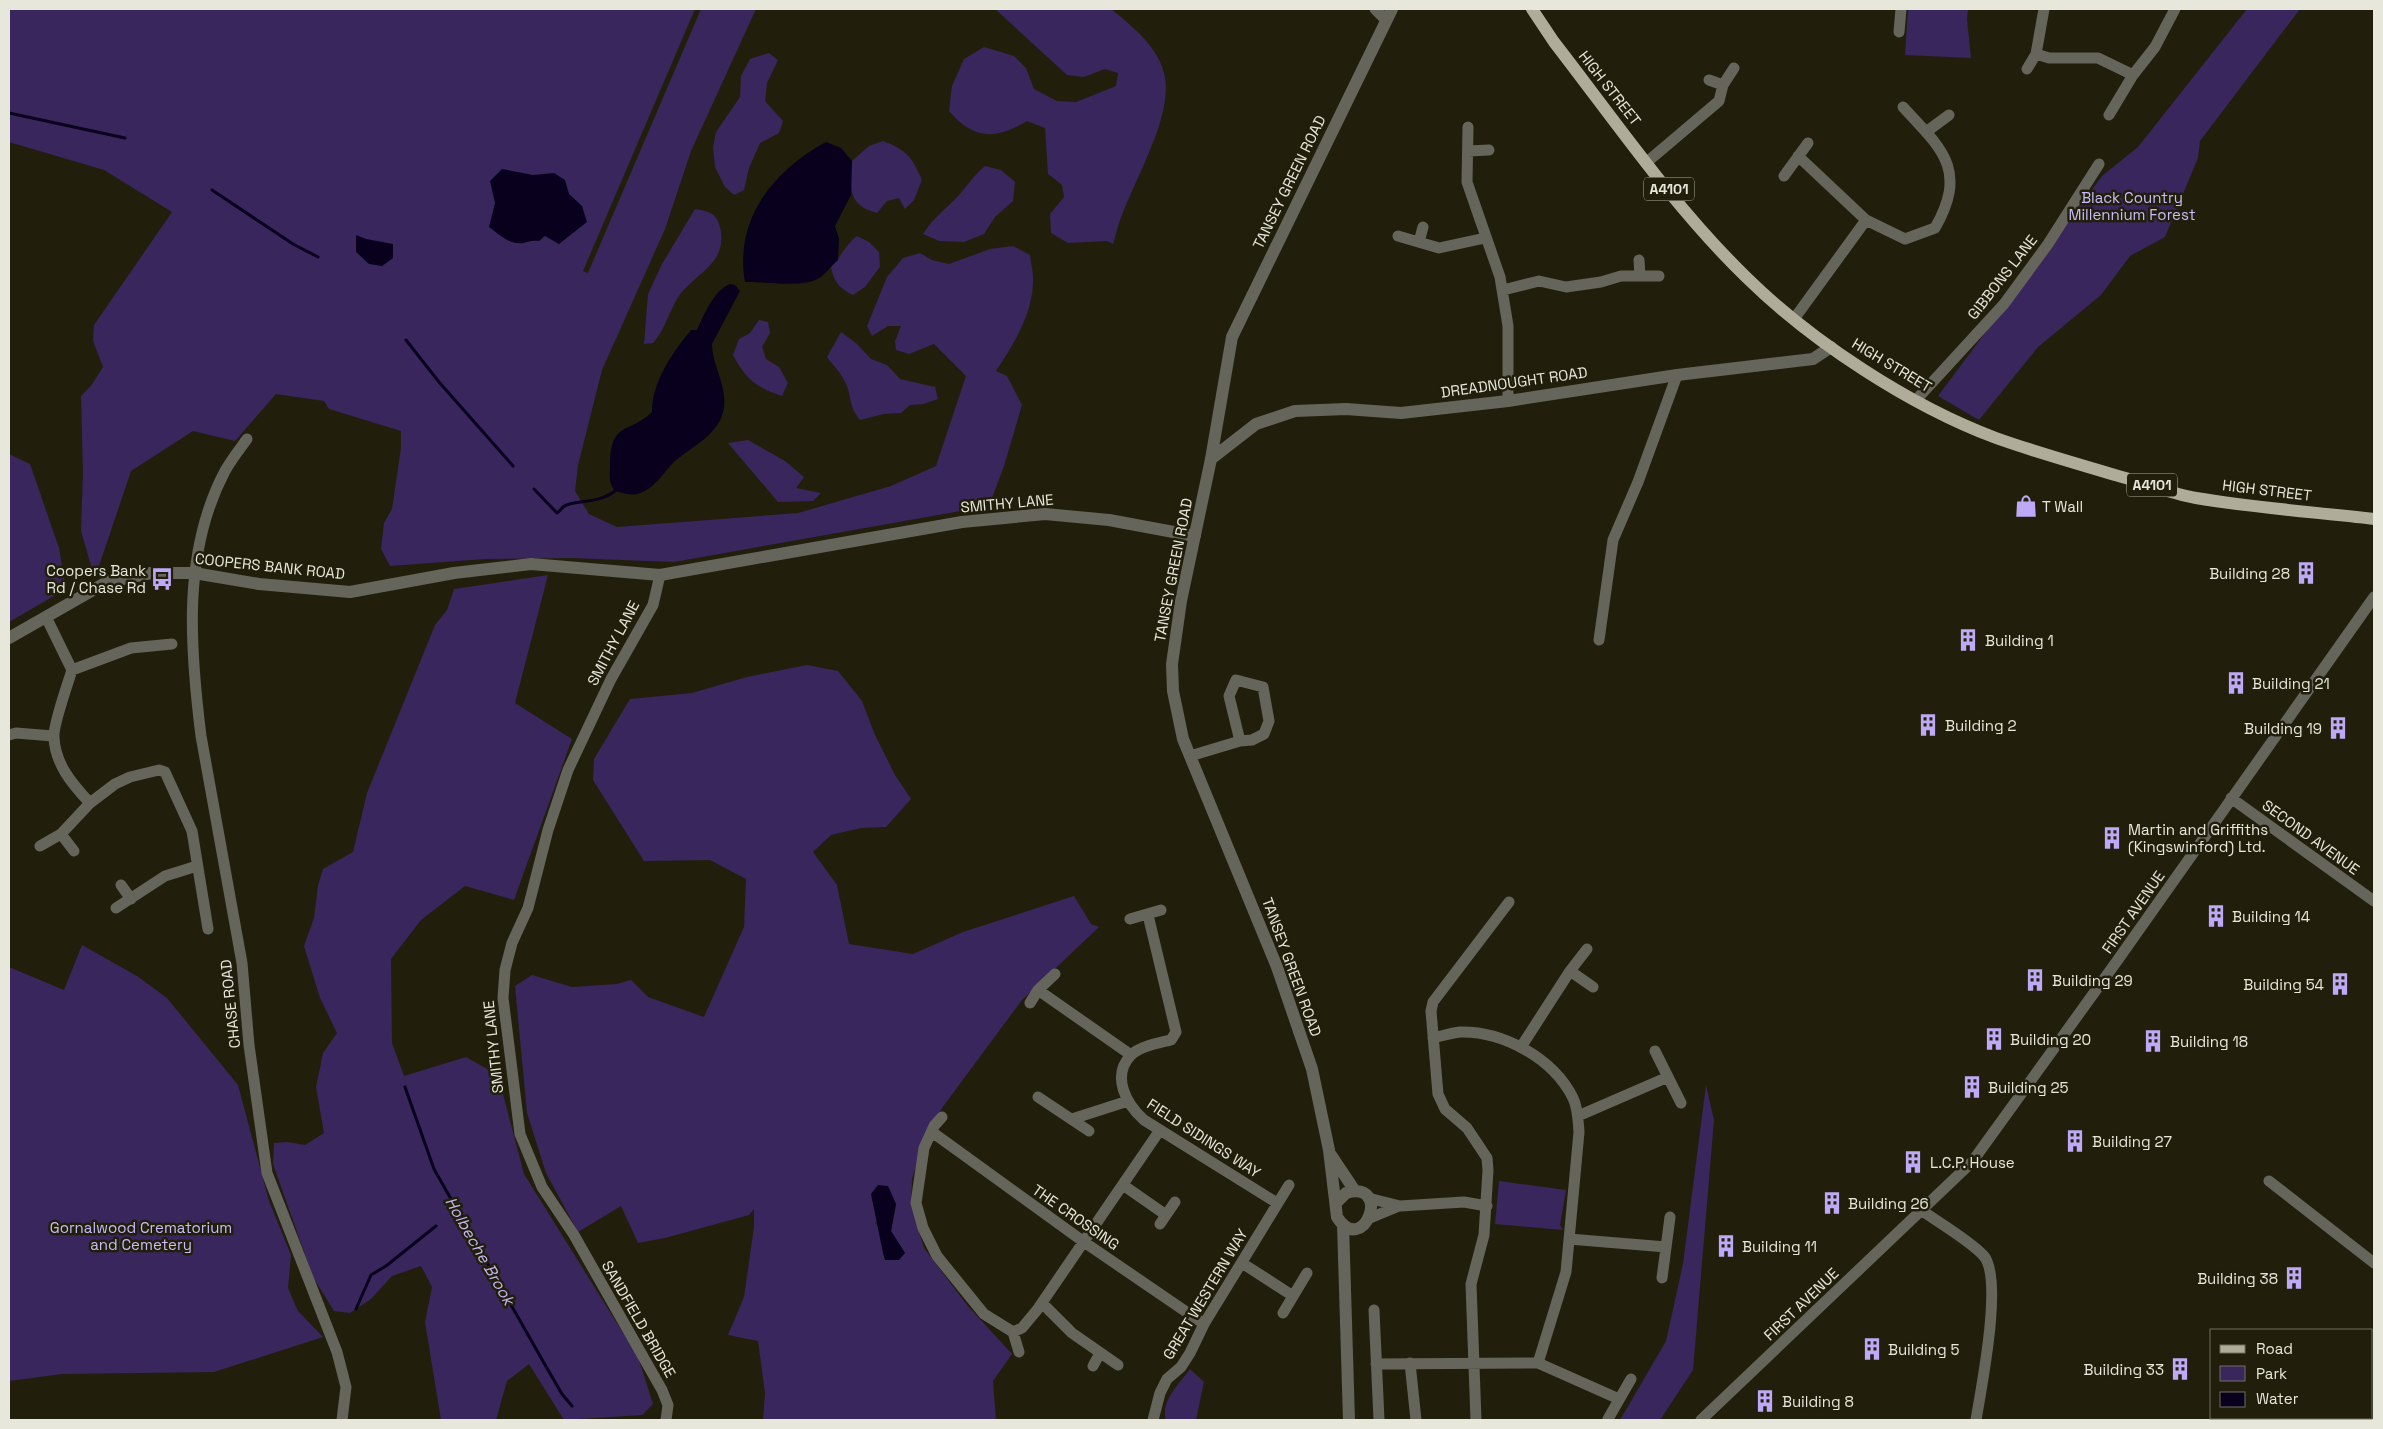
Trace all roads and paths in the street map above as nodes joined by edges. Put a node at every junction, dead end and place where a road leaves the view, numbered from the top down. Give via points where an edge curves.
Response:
1 (1376, 9) edge
2 (1532, 9) edge
3 (1901, 9) edge
4 (2044, 9) edge
5 (2175, 9) edge
6 (1389, 14) edge
7 (1899, 32) dead end
8 (2036, 54) junction
9 (1734, 68) dead end
10 (2027, 69) dead end
11 (2133, 74) junction
12 (1709, 80) dead end
13 (1722, 85) junction
14 (1903, 107) dead end
15 (1949, 115) dead end
16 (2109, 115) dead end
17 (1468, 127) dead end
18 (1926, 132) junction
19 (1808, 143) dead end
20 (1489, 150) dead end
21 (1468, 151) junction
22 (1798, 156) junction
23 (1647, 162) junction
24 (2099, 164) dead end
25 (1784, 176) dead end
26 (1866, 220) junction
27 (1423, 227) dead end
28 (1398, 236) dead end
29 (1485, 238) junction
30 (1419, 242) junction
31 (1639, 260) dead end
32 (1640, 276) junction
33 (1659, 276) dead end
34 (1503, 290) junction
35 (1794, 320) junction
36 (1831, 347) junction
37 (1677, 375) junction
38 (1916, 400) junction
39 (1508, 401) junction
40 (247, 439) dead end
41 (1211, 459) junction
42 (2374, 519) edge
43 (1195, 536) junction
44 (194, 573) junction
45 (660, 575) junction
46 (2374, 597) edge
47 (46, 617) junction
48 (9, 638) edge
49 (1600, 640) dead end
50 (172, 644) dead end
51 (72, 670) junction
52 (9, 735) edge
53 (54, 736) junction
54 (1240, 741) junction
55 (1190, 756) junction
56 (2231, 798) junction
57 (90, 803) junction
58 (60, 834) junction
59 (40, 846) dead end
60 (74, 851) dead end
61 (197, 866) junction
62 (121, 885) dead end
63 (130, 898) junction
64 (2374, 901) edge
65 (1509, 902) dead end
66 (116, 908) dead end
67 (1161, 910) dead end
68 (1148, 915) junction
69 (1130, 919) dead end
70 (208, 929) dead end
71 (1587, 949) dead end
72 (1570, 971) junction
73 (1054, 974) dead end
74 (1593, 987) dead end
75 (1038, 990) junction
76 (1030, 1003) dead end
77 (1433, 1038) junction
78 (1520, 1047) junction
79 (1655, 1051) dead end
80 (1131, 1055) junction
81 (1668, 1078) junction
82 (1038, 1097) dead end
83 (1128, 1101) junction
84 (1681, 1103) dead end
85 (1578, 1116) junction
86 (942, 1117) dead end
87 (1072, 1119) junction
88 (1160, 1130) junction
89 (1089, 1131) dead end
90 (932, 1132) junction
91 (1328, 1150) junction
92 (2269, 1181) dead end
93 (1123, 1185) junction
94 (1289, 1185) dead end
95 (1355, 1191) junction
96 (1368, 1198) junction
97 (1175, 1202) dead end
98 (1337, 1202) junction
99 (1277, 1204) junction
100 (1400, 1206) junction
101 (1487, 1206) junction
102 (1921, 1210) junction
103 (1670, 1217) dead end
104 (1370, 1218) junction
105 (1343, 1224) junction
106 (1359, 1227) junction
107 (574, 1235) joint
108 (1569, 1239) junction
109 (1084, 1242) junction
110 (1666, 1248) junction
111 (1346, 1256) junction
112 (1242, 1263) junction
113 (2374, 1263) edge
114 (1307, 1273) dead end
115 (1662, 1278) dead end
116 (1293, 1296) junction
117 (1042, 1302) junction
118 (1374, 1310) dead end
119 (1283, 1313) dead end
120 (1204, 1324) junction
121 (1013, 1332) junction
122 (1019, 1352) dead end
123 (1100, 1353) junction
124 (1474, 1362) junction
125 (1410, 1363) junction
126 (1538, 1363) junction
127 (1376, 1364) junction
128 (1118, 1365) dead end
129 (1093, 1366) dead end
130 (1631, 1380) dead end
131 (1619, 1399) junction
132 (1608, 1419) edge
133 (342, 1420) edge
134 (666, 1420) edge
135 (1153, 1420) edge
136 (1349, 1420) edge
137 (1379, 1420) edge
138 (1416, 1420) edge
139 (1476, 1420) edge
140 (1701, 1420) edge
141 (1976, 1420) edge

1 - 6 street
2 - 23 main road, HIGH STREET / A4101
3 - 7 street
4 - 8 street
5 - 11 street via 2155,48
6 - 41 street, TANSEY GREEN ROAD via 1232,336
8 - 10 street
8 - 11 street via 2048,58 2098,58
9 - 13 street
11 - 16 street
12 - 13 street
13 - 23 street via 1719,101
14 - 18 street
15 - 18 street
17 - 21 street
18 - 26 street via 1948,162 1950,182 1946,208 1935,228 1905,239
19 - 22 street
20 - 21 street
21 - 29 street via 1467,182
22 - 25 street
22 - 26 street
23 - 35 main road, HIGH STREET / A4101 via 1706,234 1747,278
24 - 38 street, GIBBONS LANE via 2048,244 2004,304
26 - 35 street
27 - 30 street
28 - 30 street
29 - 30 street via 1438,248
29 - 34 street
31 - 32 street
32 - 33 street
32 - 34 street via 1621,276 1566,288 1539,281
34 - 39 street via 1508,326
35 - 36 main road, HIGH STREET / A4101
36 - 37 street, DREADNOUGHT ROAD via 1813,359
36 - 38 main road, HIGH STREET / A4101
37 - 39 street, DREADNOUGHT ROAD
37 - 49 street via 1613,540
38 - 42 main road, HIGH STREET / A4101 via 1997,438 2194,497
39 - 41 street, DREADNOUGHT ROAD via 1401,413 1295,411 1256,424
40 - 44 street, CHASE ROAD via 226,469 214,494 200,535
41 - 43 street, TANSEY GREEN ROAD
43 - 45 street, SMITHY LANE via 1046,514 962,522
43 - 55 street, TANSEY GREEN ROAD via 1172,664 1173,691
44 - 45 street, COOPERS BANK ROAD via 259,584 350,592 454,573 531,564
44 - 47 street, COOPERS BANK ROAD via 151,574 107,582
44 - 133 street, CHASE ROAD via 193,643 199,717 242,963 249,1045 267,1173 337,1352 346,1387
45 - 107 street, SMITHY LANE via 653,604 611,679 568,770 548,830 528,908 504,970 503,998 520,1134 542,1187
46 - 56 street, FIRST AVENUE
47 - 48 street, COOPERS BANK ROAD
47 - 51 street
50 - 51 street via 130,648
51 - 53 street
52 - 53 street
53 - 57 street via 60,765
54 - 54 street via 1264,734 1269,721 1263,687 1236,680 1229,696
54 - 55 street
55 - 91 street, TANSEY GREEN ROAD via 1277,967 1312,1069
56 - 64 street, SECOND AVENUE
56 - 102 street, FIRST AVENUE via 1972,1162
57 - 58 street
57 - 61 street via 130,777 160,770 165,772 192,831
58 - 59 street
58 - 60 street
61 - 63 street via 164,876
61 - 70 street
62 - 63 street
63 - 66 street
65 - 77 street via 1433,1002
67 - 68 street
68 - 69 street
68 - 80 street via 1176,1032 1171,1040
71 - 72 street
72 - 74 street
72 - 78 street
73 - 75 street
75 - 76 street
75 - 80 street
77 - 78 street via 1460,1032
77 - 101 street via 1438,1094 1445,1109 1467,1128 1487,1158
78 - 85 street via 1551,1070 1573,1098
79 - 81 street
80 - 83 street, FIELD SIDINGS WAY via 1120,1074
81 - 84 street
81 - 85 street
82 - 87 street
83 - 87 street
83 - 88 street, FIELD SIDINGS WAY via 1138,1114
85 - 108 street
86 - 90 street
87 - 89 street
88 - 93 street
88 - 99 street, FIELD SIDINGS WAY
90 - 109 street, THE CROSSING
90 - 121 street via 924,1148 916,1203 923,1228 937,1256 984,1314
91 - 95 street, TANSEY GREEN ROAD
91 - 98 street, TANSEY GREEN ROAD
92 - 113 street
93 - 97 street via 1163,1219
93 - 109 street
94 - 99 street, GREAT WESTERN WAY
95 - 96 street, TANSEY GREEN ROAD
95 - 98 street via 1346,1193
96 - 100 street
96 - 104 street via 1372,1211
98 - 105 street, TANSEY GREEN ROAD via 1336,1212
99 - 112 street, GREAT WESTERN WAY
100 - 101 street via 1464,1202
100 - 104 street
101 - 124 street via 1484,1235 1472,1284
102 - 140 street, FIRST AVENUE
102 - 141 street via 1983,1255 1990,1270 1993,1288
103 - 110 street
104 - 106 street, TANSEY GREEN ROAD
105 - 106 street
105 - 111 street, TANSEY GREEN ROAD
106 - 111 street, TANSEY GREEN ROAD
107 - 134 street, SANDFIELD BRIDGE via 662,1390 668,1405
108 - 110 street
108 - 126 street via 1566,1272
109 - 117 street
109 - 120 street, THE CROSSING
110 - 115 street
111 - 136 street, TANSEY GREEN ROAD
112 - 116 street
112 - 120 street, GREAT WESTERN WAY
114 - 116 street
116 - 119 street
117 - 121 street via 1022,1328
117 - 123 street via 1072,1334
118 - 127 street
120 - 135 street, GREAT WESTERN WAY via 1181,1367 1167,1379
121 - 122 street
123 - 128 street
123 - 129 street
124 - 125 street
124 - 126 street
124 - 139 street
125 - 127 street
125 - 138 street
126 - 131 street
127 - 137 street
130 - 131 street
131 - 132 street

